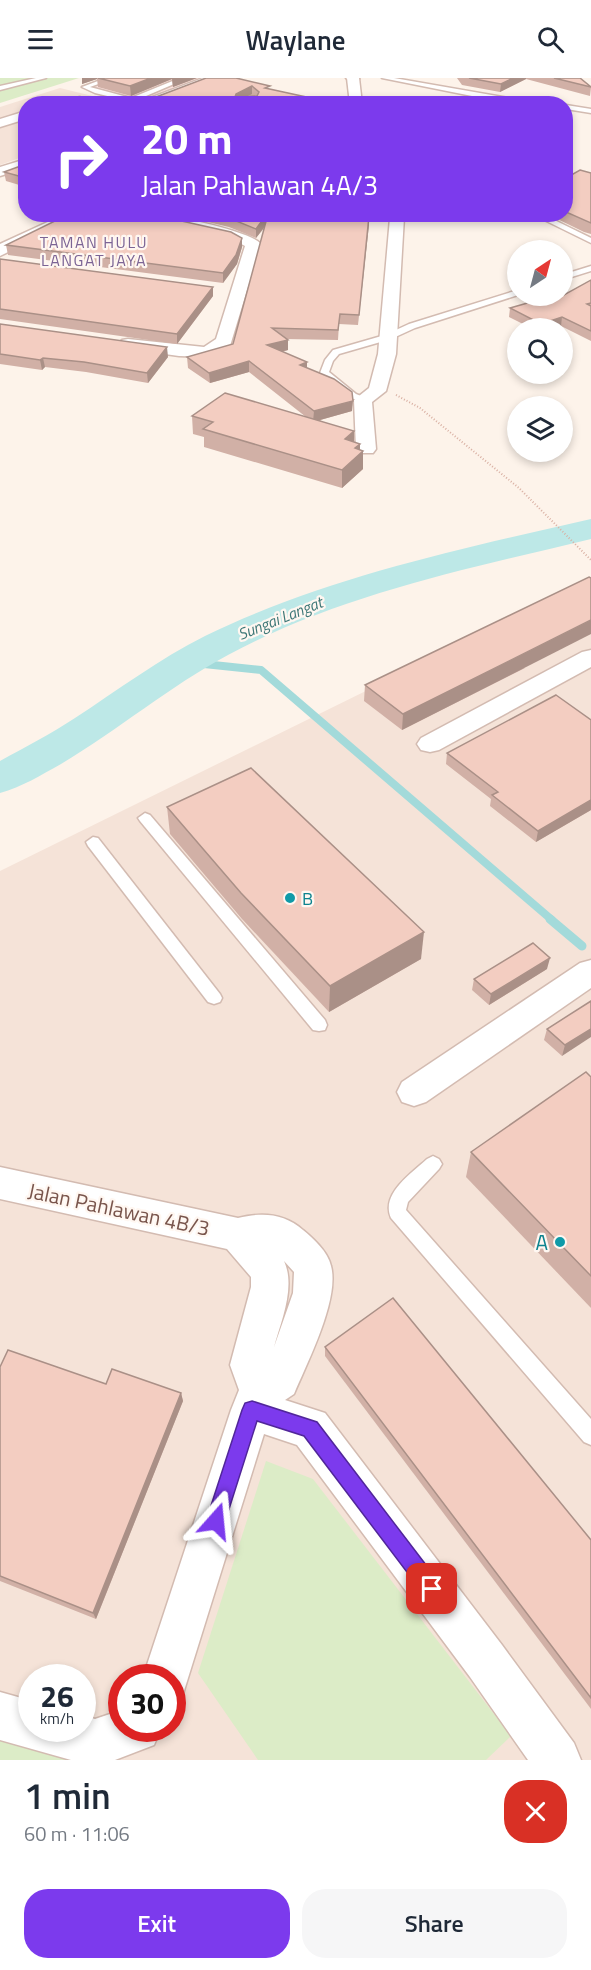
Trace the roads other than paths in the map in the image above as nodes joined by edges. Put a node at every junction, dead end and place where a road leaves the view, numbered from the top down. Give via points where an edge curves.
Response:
1 (43, 78) edge
2 (111, 78) edge
3 (185, 78) edge
4 (214, 78) edge
5 (352, 78) edge
6 (385, 78) edge
7 (203, 80) edge
8 (156, 86) dead end
9 (0, 88) edge
10 (165, 88) junction
11 (114, 96) edge
12 (143, 96) edge
13 (161, 96) edge
14 (355, 96) edge
15 (478, 96) edge
16 (573, 108) edge
17 (591, 111) edge
18 (18, 117) edge
19 (0, 123) edge
20 (18, 154) edge
21 (0, 160) edge
22 (18, 166) edge
23 (0, 172) edge
24 (60, 222) edge
25 (172, 222) edge
26 (397, 222) edge
27 (552, 222) edge
28 (591, 241) edge
29 (4, 258) edge
30 (591, 268) edge
31 (573, 274) edge
32 (507, 296) edge
33 (388, 338) junction
34 (112, 342) edge
35 (363, 400) junction
36 (366, 449) dead end
37 (587, 667) edge
38 (430, 744) dead end
39 (145, 818) dead end
40 (93, 842) dead end
41 (591, 972) edge
42 (214, 998) dead end
43 (320, 1025) dead end
44 (414, 1092) dead end
45 (433, 1164) dead end
46 (0, 1183) edge
47 (256, 1401) junction
48 (591, 1435) edge
49 (170, 1664) edge
50 (0, 1716) edge
51 (18, 1721) edge
52 (108, 1738) edge
53 (92, 1742) edge
54 (550, 1757) edge

1 - 9 lane
2 - 11 lane via 85,87
3 - 10 lane
4 - 7 street
5 - 14 street
6 - 15 lane
7 - 13 street
8 - 10 lane
10 - 12 lane
16 - 17 lane
18 - 19 street
20 - 21 street
22 - 23 street
24 - 29 street via 5,247
25 - 34 street via 237,236 253,244 233,291 224,342 207,352
26 - 33 street
27 - 28 lane
30 - 31 lane
32 - 33 lane via 412,326
33 - 35 street via 380,386 374,395
33 - 35 lane via 336,352 329,360 324,373
35 - 36 street
37 - 38 street
39 - 43 lane
40 - 42 lane
41 - 44 street
45 - 48 lane via 399,1198 397,1212
46 - 47 street, Jalan Pahlawan 4B/3 via 238,1235 270,1271 270,1287 250,1365
47 - 49 street
47 - 54 street via 310,1428 486,1661
50 - 51 street
52 - 53 street

